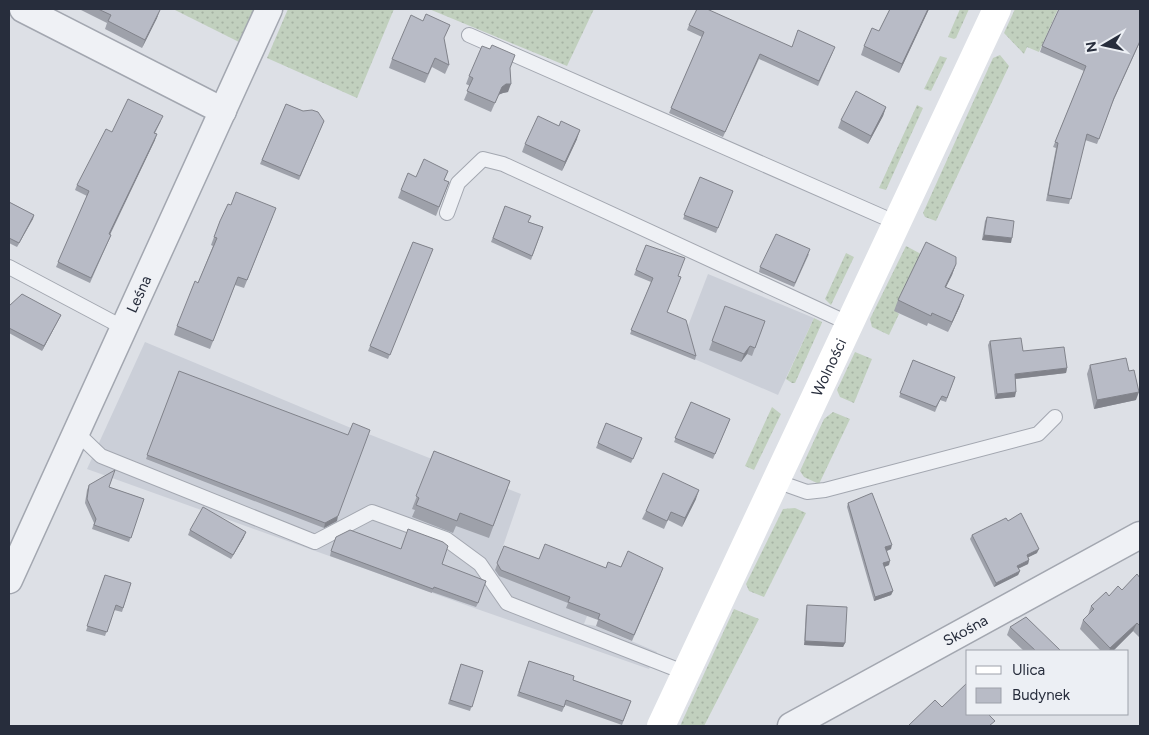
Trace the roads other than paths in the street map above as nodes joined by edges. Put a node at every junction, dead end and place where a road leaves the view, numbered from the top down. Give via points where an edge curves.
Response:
1 (23, 9) edge
2 (270, 9) edge
3 (997, 9) edge
4 (468, 35) dead end
5 (223, 111) junction
6 (447, 213) dead end
7 (897, 223) junction
8 (9, 267) edge
9 (850, 324) junction
10 (124, 328) junction
11 (1055, 416) dead end
12 (76, 432) junction
13 (776, 481) junction
14 (1140, 535) edge
15 (14, 553) edge
16 (9, 580) edge
17 (686, 673) junction
18 (662, 726) edge
19 (791, 726) edge

1 - 5 street
2 - 5 street, Leśna
3 - 7 street, Wolności
4 - 7 lane
5 - 10 street, Leśna via 202,172
6 - 9 lane via 458,183 483,159 512,168
7 - 9 street, Wolności
8 - 10 lane
9 - 13 street, Wolności
10 - 12 street, Leśna
11 - 13 lane via 1038,434 825,490 807,492
12 - 15 street, Leśna
12 - 17 lane via 101,456 315,542 372,512 446,539 480,564 507,603
13 - 17 street, Wolności
14 - 19 street, Skośna
15 - 16 street, Leśna
17 - 18 street, Wolności

